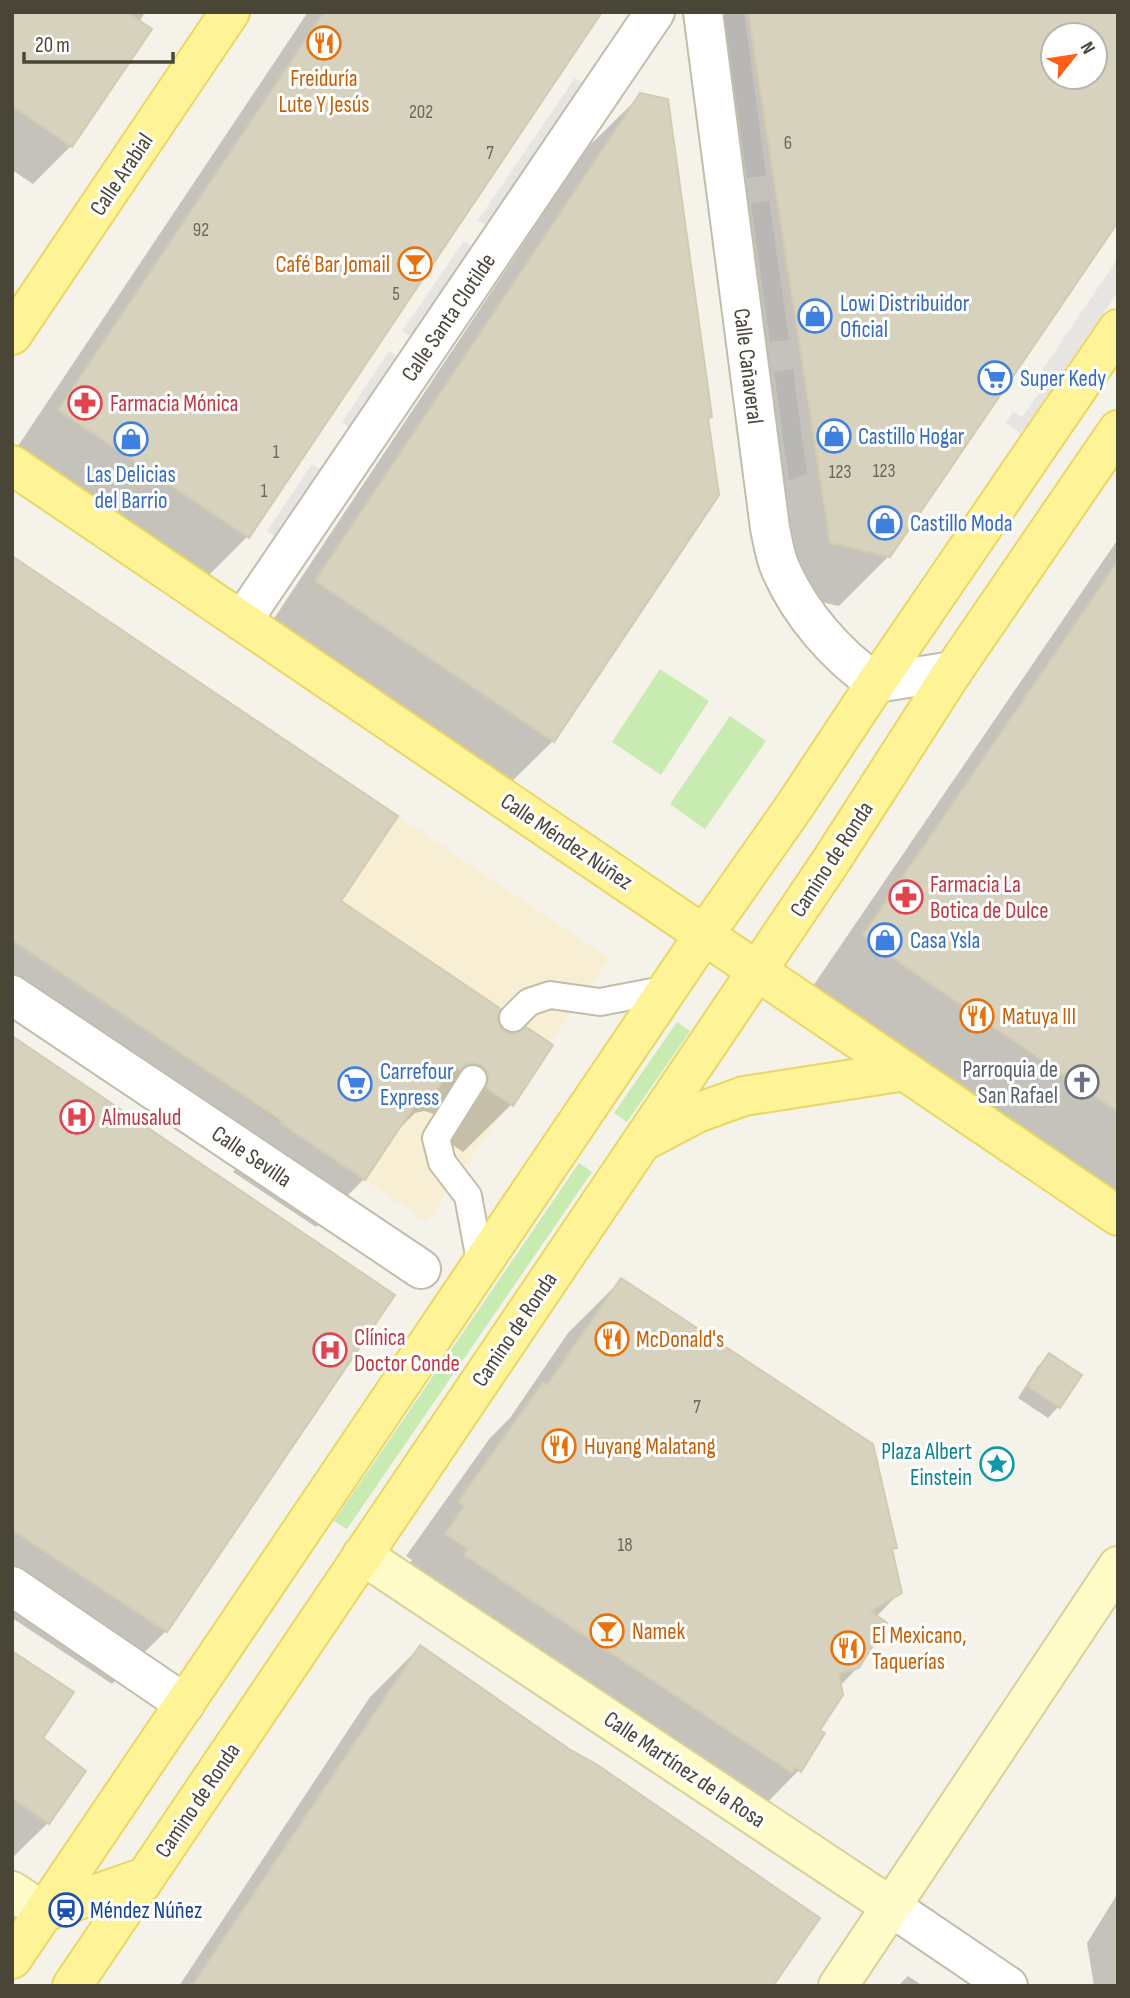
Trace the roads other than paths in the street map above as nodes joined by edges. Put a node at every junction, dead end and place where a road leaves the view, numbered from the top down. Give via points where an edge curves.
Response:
1 (230, 12) edge
2 (654, 12) edge
3 (703, 12) edge
4 (19, 316) edge
5 (1118, 329) edge
6 (1118, 430) edge
7 (13, 465) edge
8 (242, 621) junction
9 (953, 671) junction
10 (876, 683) junction
11 (704, 935) junction
12 (757, 971) junction
13 (668, 989) junction
14 (12, 995) edge
15 (513, 1018) dead end
16 (905, 1070) junction
17 (473, 1079) dead end
18 (641, 1143) junction
19 (1118, 1216) edge
20 (481, 1266) junction
21 (421, 1269) dead end
22 (297, 1539) junction
23 (362, 1555) junction
24 (1118, 1566) edge
25 (12, 1586) edge
26 (185, 1704) junction
27 (145, 1877) junction
28 (12, 1891) edge
29 (890, 1906) junction
30 (44, 1912) junction
31 (12, 1959) edge
32 (72, 1986) edge
33 (838, 1986) edge
34 (1008, 1986) edge

1 - 4 main road, Calle Arabial
2 - 8 street, Calle Santa Clotilde
3 - 10 street, Calle Cañaveral via 775,552 782,573 819,631
5 - 10 main road
6 - 9 main road, Camino de Ronda
7 - 8 main road, Calle Méndez Núñez
8 - 11 main road, Calle Méndez Núñez
9 - 10 street
9 - 12 main road, Camino de Ronda
10 - 11 main road
11 - 12 main road, Calle Méndez Núñez
11 - 13 main road
12 - 16 main road, Calle Méndez Núñez
12 - 18 main road, Camino de Ronda
13 - 15 lane via 600,1002 550,995 529,1002
13 - 20 main road
14 - 21 street, Calle Sevilla
16 - 18 main road via 744,1096 697,1113
16 - 19 main road, Calle Méndez Núñez
17 - 20 lane via 436,1138 442,1162 468,1196
18 - 23 main road, Camino de Ronda
20 - 22 main road
22 - 23 main road
22 - 26 main road
23 - 27 main road, Camino de Ronda
23 - 29 main road, Calle Martínez de la Rosa
24 - 29 main road
25 - 26 street
26 - 30 main road
27 - 30 main road
27 - 32 main road, Camino de Ronda
28 - 30 main road
29 - 33 main road
29 - 34 street, Calle Martínez de la Rosa
30 - 31 main road

